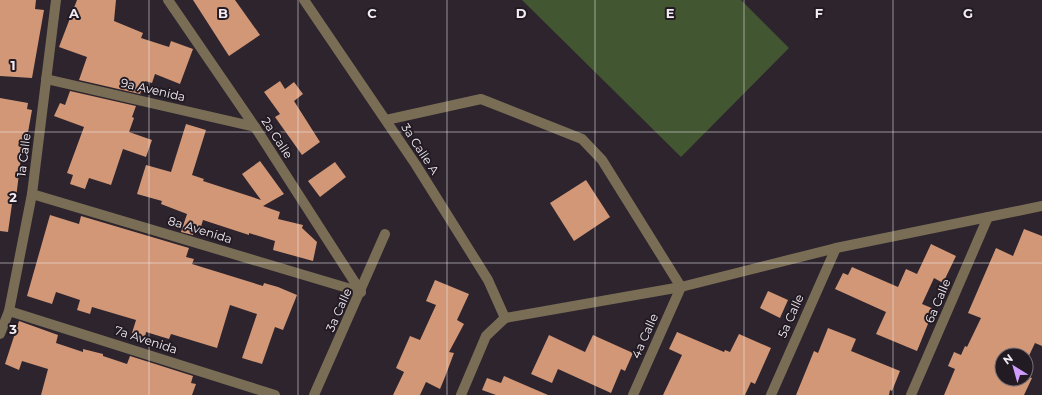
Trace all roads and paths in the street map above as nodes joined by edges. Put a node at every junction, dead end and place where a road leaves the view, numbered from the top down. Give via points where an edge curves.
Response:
1 (56, 0) edge
2 (168, 0) edge
3 (304, 0) edge
4 (46, 79) junction
5 (386, 120) junction
6 (255, 127) junction
7 (32, 194) junction
8 (1042, 206) edge
9 (988, 217) junction
10 (385, 234) dead end
11 (836, 248) junction
12 (680, 288) junction
13 (361, 292) junction
14 (9, 311) junction
15 (505, 318) junction
16 (0, 334) edge
17 (275, 395) edge
18 (314, 395) edge
19 (461, 395) edge
20 (633, 395) edge
21 (771, 395) edge
22 (911, 395) edge

1 - 4 street, 1a Calle
2 - 6 street, 2a Calle
3 - 5 street, 3a Calle A
4 - 6 street, 9a Avenida
4 - 7 street, 1a Calle
5 - 12 street via 481,99 582,139 602,160
5 - 15 street, 3a Calle A via 488,280
6 - 13 street, 2a Calle
7 - 13 street, 8a Avenida
7 - 14 street, 1a Calle
8 - 9 street
9 - 11 street
9 - 22 street, 6a Calle
10 - 13 street, 3a Calle
11 - 12 street
11 - 21 street, 5a Calle
12 - 15 street
12 - 20 street, 4a Calle
13 - 18 street, 3a Calle
14 - 16 street, 1a Calle
14 - 17 street, 7a Avenida
15 - 19 street via 486,336

